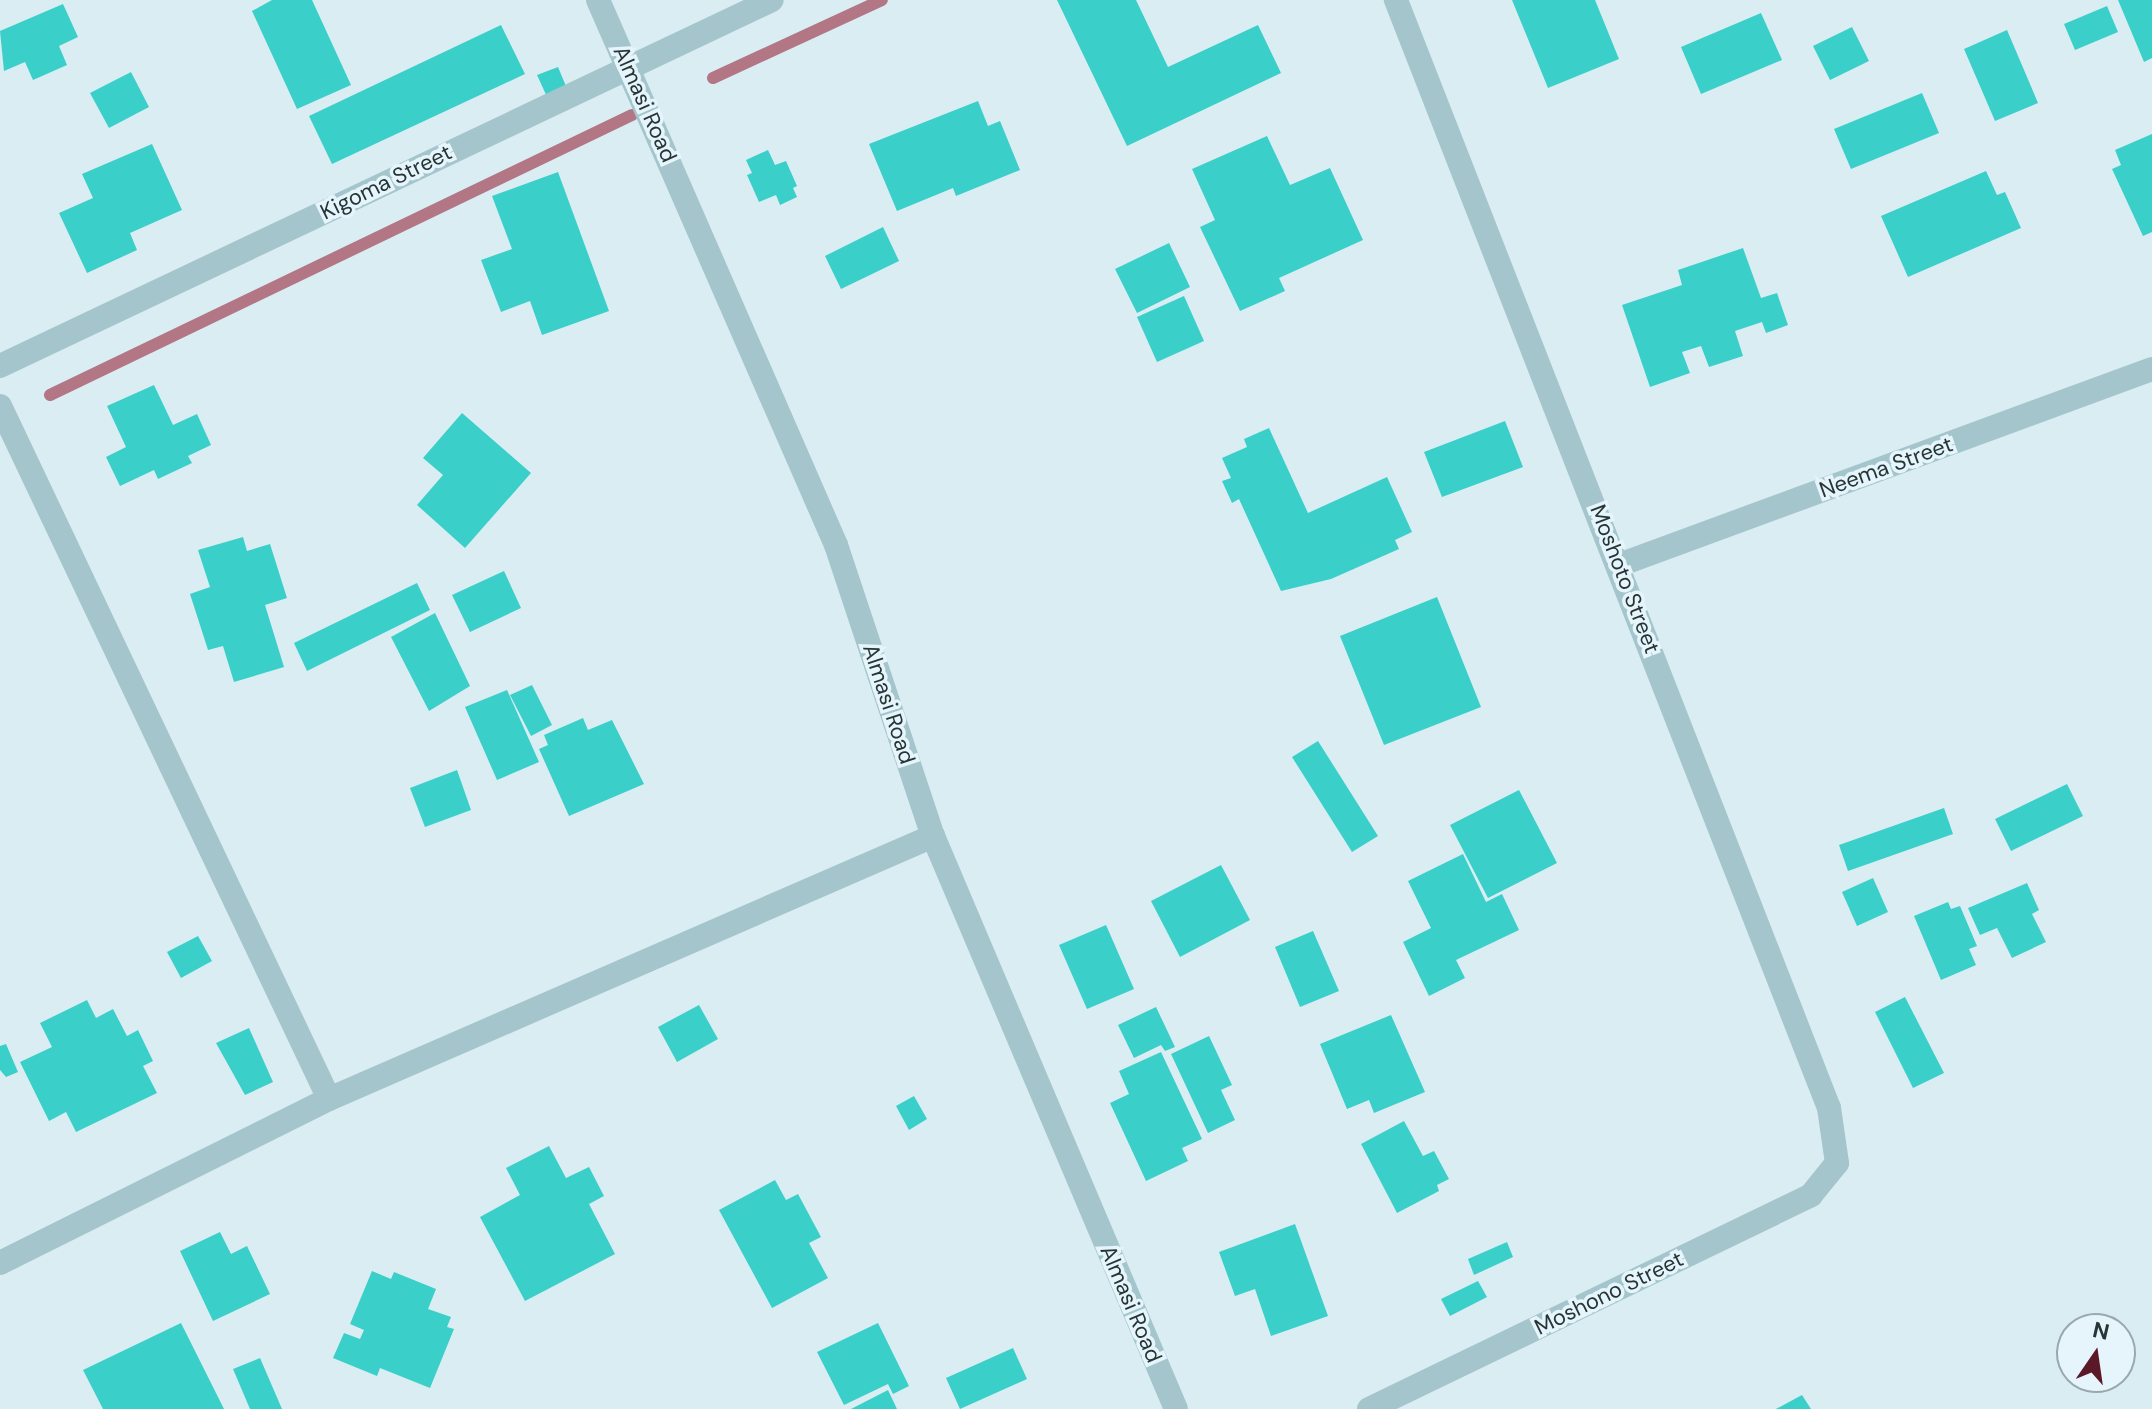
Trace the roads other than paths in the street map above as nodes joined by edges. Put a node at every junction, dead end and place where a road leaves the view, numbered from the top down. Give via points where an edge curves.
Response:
1 (598, 0) edge
2 (772, 0) edge
3 (1396, 0) edge
4 (629, 65) junction
5 (0, 366) edge
6 (2152, 369) edge
7 (0, 406) edge
8 (1619, 565) junction
9 (933, 836) junction
10 (329, 1099) junction
11 (1837, 1163) joint
12 (0, 1263) edge
13 (1176, 1409) edge
14 (1369, 1409) edge

1 - 4 street, Almasi Road
2 - 4 street, Kigoma Street
3 - 8 street, Moshoto Street
4 - 5 street, Kigoma Street
4 - 9 street, Almasi Road via 836,545
6 - 8 street, Neema Street
7 - 10 street
8 - 11 street, Moshoto Street via 1829,1108
9 - 10 street
9 - 13 street, Almasi Road
10 - 12 street
11 - 14 street, Moshono Street via 1811,1195

